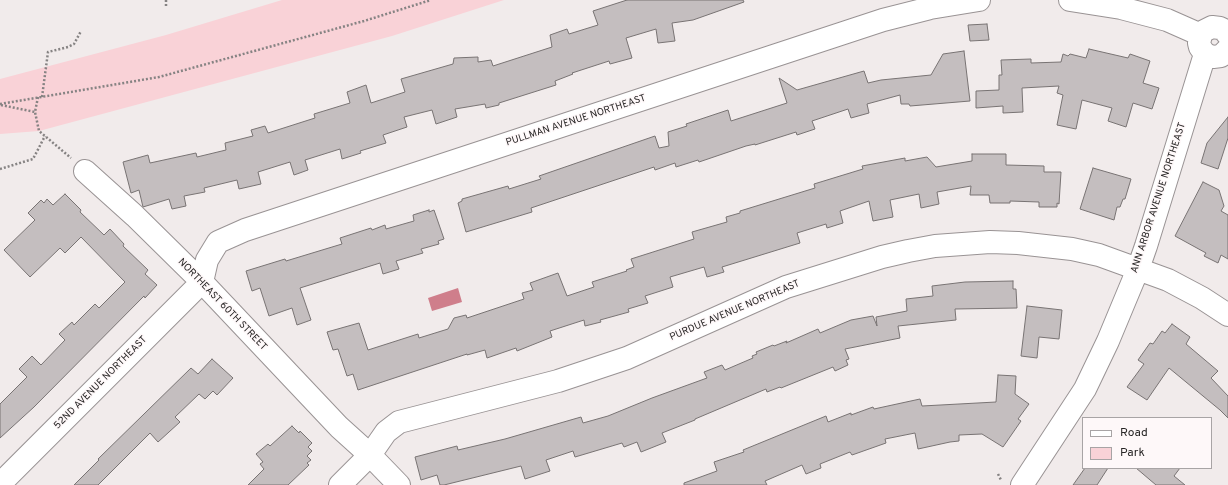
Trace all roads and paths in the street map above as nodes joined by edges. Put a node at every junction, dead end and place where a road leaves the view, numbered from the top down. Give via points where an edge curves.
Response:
1 (166, 0) edge
2 (430, 0) edge
3 (978, 0) edge
4 (1070, 0) edge
5 (166, 8) dead end
6 (81, 31) dead end
7 (1228, 35) edge
8 (1203, 44) junction
9 (1228, 49) edge
10 (38, 97) junction
11 (42, 97) junction
12 (0, 104) edge
13 (35, 112) junction
14 (46, 136) junction
15 (0, 169) edge
16 (85, 171) joint
17 (1138, 269) junction
18 (202, 282) junction
19 (1228, 315) edge
20 (370, 455) junction
21 (998, 474) dead end
22 (1001, 480) dead end
23 (0, 484) edge
24 (340, 485) edge
25 (399, 485) edge
26 (1022, 485) edge

1 - 5 path
2 - 11 path via 364,21 159,77
3 - 18 street, PULLMAN AVENUE NORTHEAST via 930,8 883,20 245,230 218,242 207,260
4 - 8 street via 1121,8 1167,20
6 - 11 path via 74,44 48,52
7 - 8 street via 1216,27 1208,28
8 - 9 street via 1213,57 1225,53
8 - 17 street, ANN ARBOR AVENUE NORTHEAST
10 - 11 path
10 - 12 path
10 - 13 path
12 - 13 path
13 - 14 path via 39,131
14 - 15 path via 33,159
14 - 16 path
16 - 18 street, NORTHEAST 60TH STREET
17 - 19 street, PURDUE AVENUE NORTHEAST via 1168,280
17 - 20 street, PURDUE AVENUE NORTHEAST via 1099,255 1072,249 1018,243 935,246 882,257 786,287 627,358 558,381 399,422 386,432
17 - 26 street, ANN ARBOR AVENUE NORTHEAST via 1085,389
18 - 20 street, NORTHEAST 60TH STREET via 339,427
18 - 23 street, 52ND AVENUE NORTHEAST
20 - 24 street, PURDUE AVENUE NORTHEAST
20 - 25 street, NORTHEAST 60TH STREET
21 - 22 path

